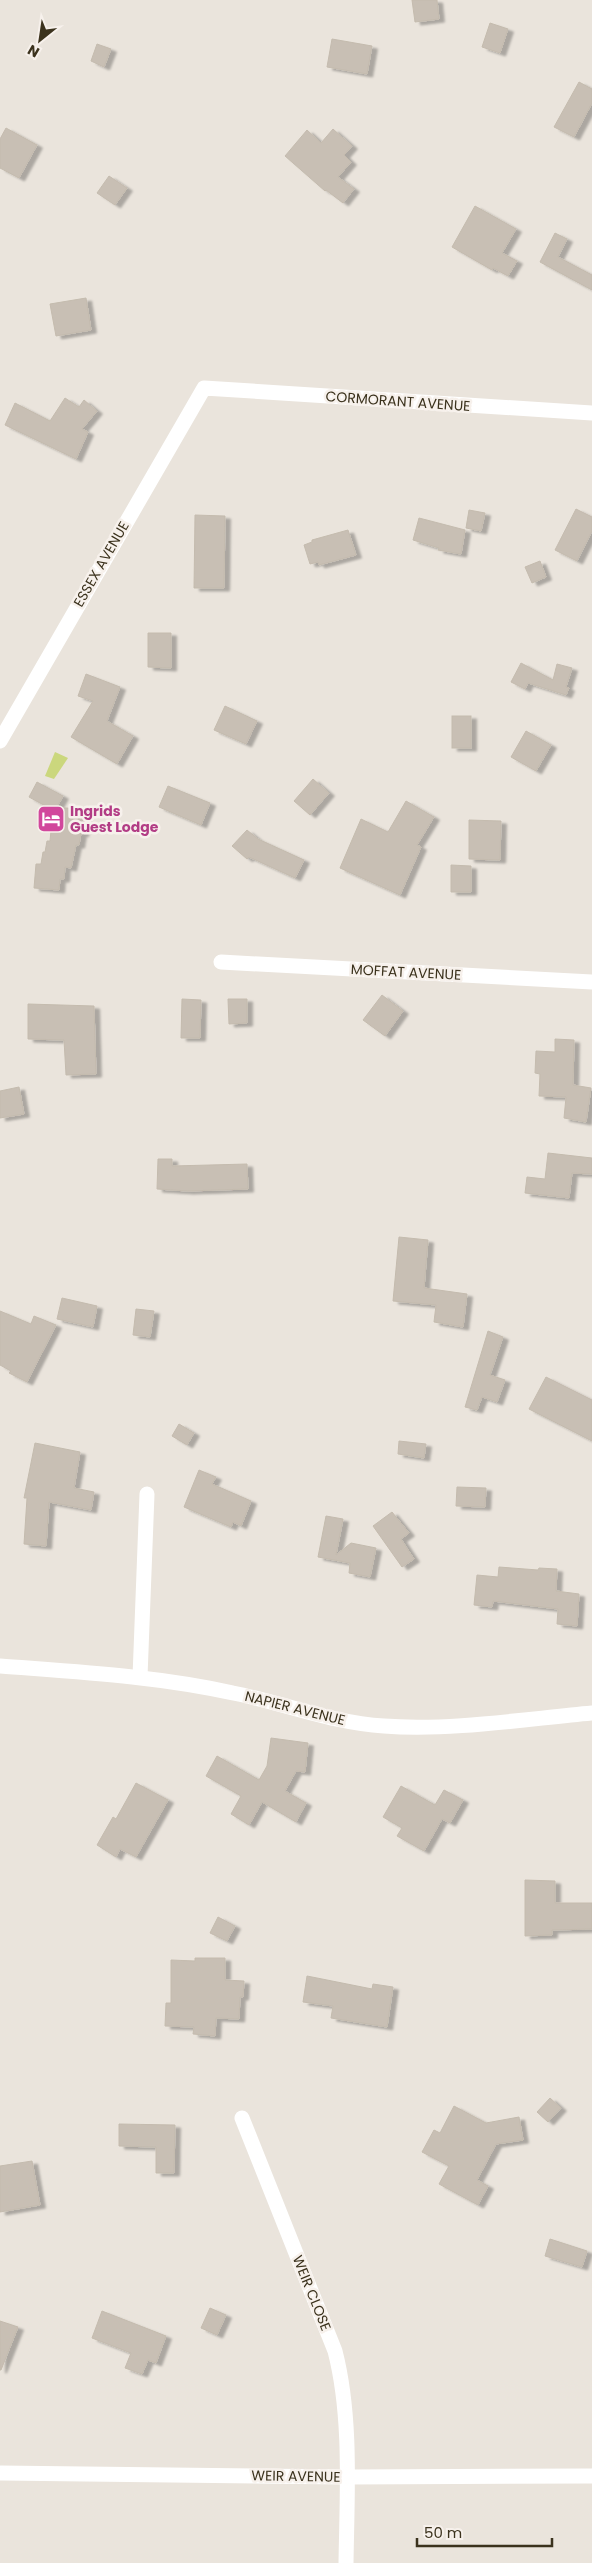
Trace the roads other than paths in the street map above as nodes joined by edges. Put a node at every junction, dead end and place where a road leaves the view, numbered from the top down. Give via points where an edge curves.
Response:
1 (204, 388) joint
2 (592, 413) edge
3 (0, 741) edge
4 (221, 962) dead end
5 (592, 982) edge
6 (147, 1494) dead end
7 (0, 1666) edge
8 (140, 1677) junction
9 (592, 1713) edge
10 (242, 2118) dead end
11 (0, 2473) edge
12 (592, 2476) edge
13 (347, 2477) junction
14 (346, 2563) edge

1 - 2 street, CORMORANT AVENUE
1 - 3 street, ESSEX AVENUE
4 - 5 street, MOFFAT AVENUE
6 - 8 street
7 - 8 street, NAPIER AVENUE
8 - 9 street, NAPIER AVENUE via 234,1693 342,1721 383,1726 434,1726
10 - 13 street, WEIR CLOSE via 335,2351 341,2375
11 - 13 street, WEIR AVENUE
12 - 13 street, WEIR AVENUE
13 - 14 street, WEIR CLOSE

